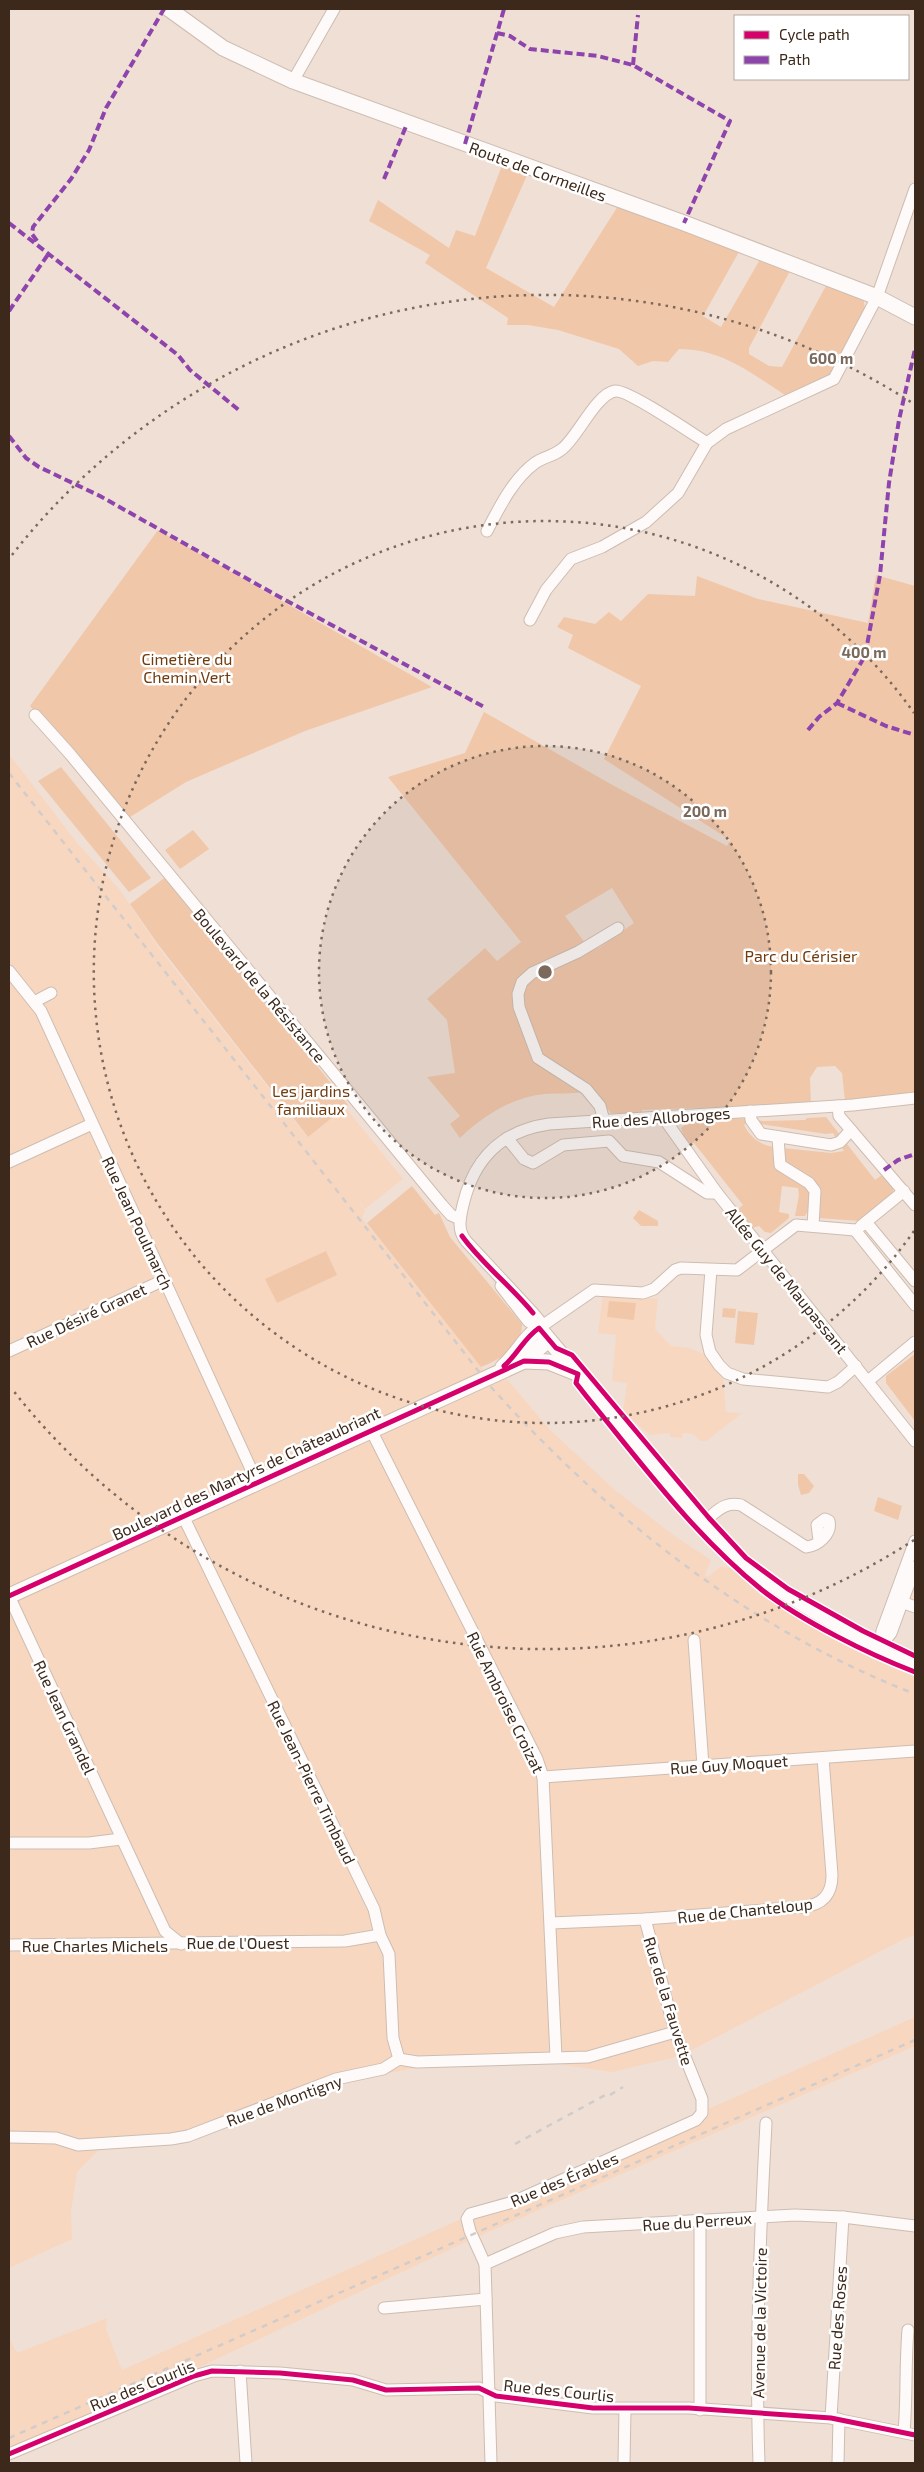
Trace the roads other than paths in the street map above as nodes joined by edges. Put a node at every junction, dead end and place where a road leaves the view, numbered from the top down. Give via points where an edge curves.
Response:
1 (169, 9) edge
2 (334, 9) edge
3 (293, 81) junction
4 (915, 189) edge
5 (877, 297) junction
6 (915, 318) edge
7 (707, 443) junction
8 (487, 531) dead end
9 (530, 620) dead end
10 (35, 715) dead end
11 (618, 928) dead end
12 (9, 972) edge
13 (50, 993) dead end
14 (34, 1002) junction
15 (915, 1098) edge
16 (838, 1106) junction
17 (750, 1112) junction
18 (663, 1117) junction
19 (604, 1120) junction
20 (92, 1124) junction
21 (851, 1130) junction
22 (507, 1138) junction
23 (778, 1138) junction
24 (9, 1162) edge
25 (904, 1191) junction
26 (717, 1193) junction
27 (915, 1205) edge
28 (460, 1219) junction
29 (866, 1222) junction
30 (813, 1226) junction
31 (855, 1230) junction
32 (764, 1251) junction
33 (903, 1266) junction
34 (712, 1270) junction
35 (891, 1275) junction
36 (164, 1280) junction
37 (915, 1281) edge
38 (915, 1305) edge
39 (544, 1334) junction
40 (915, 1342) edge
41 (9, 1351) edge
42 (524, 1361) junction
43 (856, 1366) junction
44 (494, 1374) junction
45 (578, 1374) junction
46 (868, 1381) junction
47 (370, 1430) junction
48 (915, 1441) edge
49 (257, 1482) junction
50 (183, 1516) junction
51 (702, 1522) junction
52 (819, 1540) dead end
53 (915, 1541) edge
54 (915, 1567) edge
55 (9, 1596) edge
56 (902, 1602) junction
57 (915, 1607) edge
58 (694, 1640) dead end
59 (880, 1647) junction
60 (915, 1664) edge
61 (915, 1751) edge
62 (823, 1758) junction
63 (703, 1766) junction
64 (543, 1777) junction
65 (121, 1839) junction
66 (9, 1843) edge
67 (645, 1919) junction
68 (551, 1923) junction
69 (380, 1935) junction
70 (181, 1944) junction
71 (9, 1945) edge
72 (675, 2032) junction
73 (556, 2057) junction
74 (399, 2059) junction
75 (703, 2111) joint
76 (766, 2122) dead end
77 (9, 2137) edge
78 (761, 2217) junction
79 (843, 2217) junction
80 (700, 2222) junction
81 (915, 2226) edge
82 (485, 2264) junction
83 (486, 2299) junction
84 (384, 2308) dead end
85 (908, 2330) dead end
86 (240, 2371) junction
87 (488, 2392) junction
88 (625, 2409) junction
89 (700, 2410) junction
90 (758, 2414) junction
91 (835, 2419) junction
92 (910, 2434) edge
93 (12, 2453) edge
94 (15, 2463) edge
95 (246, 2463) edge
96 (491, 2463) edge
97 (624, 2463) edge
98 (760, 2463) edge
99 (838, 2463) edge

1 - 3 main road, Route de Cormeilles via 223,48
2 - 3 street
3 - 5 main road, Route de Cormeilles
4 - 5 street
5 - 6 main road, Route de Cormeilles
5 - 7 street via 834,379 726,429
7 - 8 street via 647,405 620,391 612,392 592,409 562,450 535,463 500,506
7 - 9 street via 678,493 646,522 602,547 571,559 546,590
10 - 28 street, Boulevard de la Résistance via 436,1198 451,1215
11 - 19 street via 578,952 532,973 522,982 518,994 519,1007 538,1058 586,1089 600,1106
12 - 14 street, Rue Jean Poulmarch
13 - 14 street
14 - 20 street, Rue Jean Poulmarch via 42,1012
15 - 16 street, Rue des Allobroges
16 - 17 street, Rue des Allobroges
16 - 21 street via 839,1116
17 - 18 street, Rue des Allobroges
17 - 23 street via 753,1124 761,1134
18 - 19 street, Rue des Allobroges
18 - 26 street, Allée Guy de Maupassant
19 - 22 street, Rue des Allobroges via 541,1125
20 - 24 street
20 - 36 street, Rue Jean Poulmarch
21 - 23 street via 840,1142 831,1145
21 - 25 street
22 - 26 street via 524,1159 533,1163 563,1145 609,1141 627,1158 659,1162 707,1193
22 - 28 street, Rue des Allobroges via 479,1163
23 - 30 street via 780,1166 809,1183 815,1191
25 - 27 street
25 - 29 street
26 - 32 street, Allée Guy de Maupassant
28 - 39 street via 462,1236 528,1320
29 - 31 street
29 - 33 street
30 - 31 street
30 - 32 street via 796,1225
31 - 35 street
32 - 34 street via 737,1270
32 - 43 street, Allée Guy de Maupassant
33 - 35 street
33 - 37 street
34 - 39 street via 681,1268 654,1289 643,1293 594,1290
34 - 43 street via 706,1335 710,1352 727,1373 743,1379 828,1387
35 - 38 street
36 - 41 street, Rue Désiré Granet
36 - 49 street, Rue Jean Poulmarch
39 - 42 main road, Boulevard des Martyrs de Châteaubriant
39 - 44 main road, Boulevard des Martyrs de Châteaubriant via 526,1338 514,1358
39 - 45 main road
40 - 46 street
42 - 44 main road, Boulevard des Martyrs de Châteaubriant
42 - 45 main road, Boulevard des Martyrs de Châteaubriant via 549,1362
43 - 46 street, Allée Guy de Maupassant
44 - 47 main road, Boulevard des Martyrs de Châteaubriant
45 - 51 main road
46 - 48 street, Allée Guy de Maupassant
47 - 49 main road, Boulevard des Martyrs de Châteaubriant
47 - 64 street, Rue Ambroise Croizat
49 - 50 main road, Boulevard des Martyrs de Châteaubriant
50 - 55 main road, Boulevard des Martyrs de Châteaubriant
50 - 69 street, Rue Jean-Pierre Timbaud via 374,1910
51 - 52 street via 722,1506 735,1504 802,1546 810,1547
51 - 59 main road via 769,1583
53 - 59 street via 882,1631
54 - 56 street
55 - 65 street, Rue Jean Grandel
56 - 57 street
56 - 59 street via 891,1633
58 - 63 street
59 - 60 main road via 890,1657
61 - 62 street, Rue Guy Moquet
62 - 63 street, Rue Guy Moquet
62 - 67 street, Rue de Chanteloup via 832,1875 829,1894 822,1902 814,1906
63 - 64 street, Rue Guy Moquet
64 - 68 street, Rue Ambroise Croizat
65 - 66 street via 89,1843
65 - 70 street, Rue de l'Ouest via 165,1931
67 - 68 street, Rue de Chanteloup
67 - 72 street, Rue de la Fauvette
68 - 73 street, Rue Ambroise Croizat
69 - 70 street, Rue de l'Ouest via 345,1941
69 - 74 street, Rue Jean-Pierre Timbaud via 389,1954 393,2038
70 - 71 street, Rue Charles Michels
72 - 73 street via 604,2054
72 - 75 street, Rue de la Fauvette via 701,2095
73 - 74 street via 417,2062
74 - 77 street, Rue de Montigny via 383,2069 336,2079 188,2136 78,2144 56,2138
75 - 82 street, Rue des Érables via 696,2120 541,2190 470,2214 467,2219 470,2231
76 - 78 street, Avenue de la Victoire
78 - 79 street, Rue du Perreux
78 - 80 street, Rue du Perreux
78 - 90 street, Avenue de la Victoire
79 - 81 street, Rue du Perreux
79 - 91 street, Rue des Roses
80 - 82 street, Rue du Perreux via 583,2227 555,2234
80 - 89 street
82 - 83 street
83 - 84 street
83 - 87 street
85 - 92 street via 906,2361
86 - 87 street, Rue des Courlis via 353,2380 386,2390 479,2388
86 - 93 street, Rue des Courlis via 212,2371 194,2376
86 - 95 street
87 - 88 street, Rue des Courlis via 496,2396
87 - 96 street
88 - 89 street, Rue des Courlis
88 - 97 street
89 - 90 street, Rue des Courlis
90 - 91 street, Rue des Courlis
90 - 98 street, Avenue de la Victoire
91 - 92 street, Rue des Courlis
91 - 99 street, Rue des Roses
93 - 94 street

